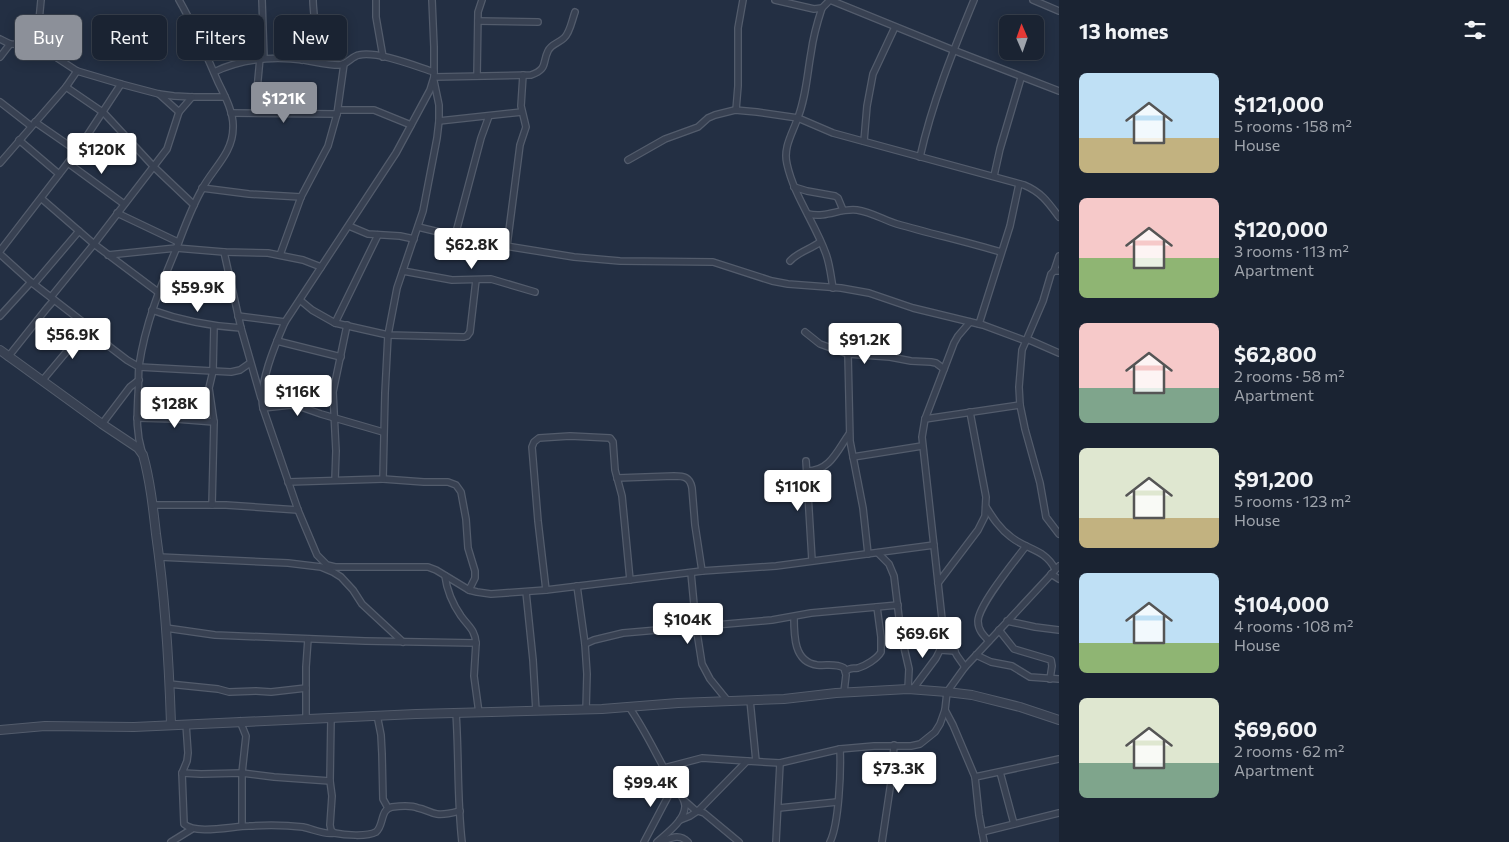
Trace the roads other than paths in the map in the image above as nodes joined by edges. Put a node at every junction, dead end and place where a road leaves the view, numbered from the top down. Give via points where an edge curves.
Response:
1 (41, 0) edge
2 (179, 0) edge
3 (262, 0) edge
4 (313, 0) edge
5 (376, 0) edge
6 (432, 0) edge
7 (482, 0) edge
8 (743, 0) edge
9 (775, 0) edge
10 (974, 0) edge
11 (1033, 0) edge
12 (822, 8) junction
13 (1059, 11) edge
14 (575, 12) dead end
15 (40, 15) edge
16 (262, 15) edge
17 (314, 15) edge
18 (478, 21) junction
19 (538, 22) dead end
20 (895, 27) junction
21 (0, 39) edge
22 (10, 44) junction
23 (15, 44) edge
24 (953, 50) junction
25 (0, 56) edge
26 (382, 57) junction
27 (60, 60) edge
28 (252, 60) edge
29 (262, 60) edge
30 (302, 60) edge
31 (344, 64) junction
32 (77, 71) junction
33 (214, 72) junction
34 (523, 75) junction
35 (434, 76) junction
36 (477, 76) junction
37 (1021, 78) junction
38 (121, 84) junction
39 (66, 87) junction
40 (1059, 92) edge
41 (160, 94) junction
42 (192, 97) junction
43 (225, 97) junction
44 (0, 102) edge
45 (736, 110) junction
46 (179, 112) junction
47 (255, 112) junction
48 (338, 112) junction
49 (522, 112) junction
50 (104, 113) junction
51 (231, 113) junction
52 (489, 116) junction
53 (798, 118) junction
54 (439, 121) junction
55 (33, 124) junction
56 (411, 125) junction
57 (19, 140) junction
58 (864, 141) junction
59 (77, 151) junction
60 (920, 157) junction
61 (628, 160) dead end
62 (0, 163) edge
63 (68, 163) junction
64 (154, 168) junction
65 (59, 174) junction
66 (994, 176) junction
67 (1019, 184) junction
68 (794, 187) junction
69 (202, 188) junction
70 (301, 197) junction
71 (42, 198) junction
72 (124, 204) junction
73 (194, 205) junction
74 (843, 210) junction
75 (117, 213) junction
76 (808, 214) junction
77 (1059, 217) edge
78 (349, 226) junction
79 (418, 227) junction
80 (79, 231) junction
81 (378, 235) junction
82 (455, 236) junction
83 (414, 239) junction
84 (820, 242) junction
85 (94, 244) junction
86 (177, 245) junction
87 (507, 246) junction
88 (0, 252) edge
89 (224, 252) junction
90 (1001, 252) junction
91 (108, 254) junction
92 (280, 255) junction
93 (1059, 256) edge
94 (790, 261) dead end
95 (321, 268) junction
96 (403, 271) junction
97 (1056, 271) edge
98 (476, 280) junction
99 (32, 283) junction
100 (833, 288) junction
101 (158, 292) junction
102 (535, 292) dead end
103 (53, 299) junction
104 (300, 300) junction
105 (152, 310) junction
106 (0, 316) edge
107 (238, 316) junction
108 (285, 322) junction
109 (970, 322) junction
110 (335, 323) junction
111 (979, 324) junction
112 (347, 325) junction
113 (88, 326) junction
114 (214, 326) junction
115 (241, 328) junction
116 (805, 332) dead end
117 (388, 335) junction
118 (1027, 340) junction
119 (277, 341) junction
120 (0, 350) edge
121 (1059, 353) edge
122 (848, 354) junction
123 (8, 357) junction
124 (341, 357) junction
125 (250, 363) junction
126 (139, 366) junction
127 (944, 369) junction
128 (213, 371) junction
129 (139, 380) junction
130 (42, 381) junction
131 (261, 399) junction
132 (1020, 405) junction
133 (263, 408) junction
134 (970, 412) junction
135 (137, 418) junction
136 (334, 418) junction
137 (925, 419) junction
138 (214, 422) junction
139 (102, 424) junction
140 (384, 432) junction
141 (849, 434) junction
142 (922, 446) junction
143 (143, 454) junction
144 (853, 457) junction
145 (806, 461) dead end
146 (807, 471) junction
147 (617, 478) junction
148 (383, 479) junction
149 (335, 480) junction
150 (288, 482) junction
151 (152, 505) junction
152 (212, 505) junction
153 (986, 507) junction
154 (298, 510) junction
155 (1059, 534) edge
156 (934, 545) junction
157 (1026, 546) junction
158 (878, 553) junction
159 (868, 554) junction
160 (160, 557) junction
161 (812, 560) junction
162 (1055, 570) edge
163 (702, 571) junction
164 (691, 573) junction
165 (445, 576) junction
166 (1059, 579) edge
167 (630, 580) junction
168 (938, 583) junction
169 (577, 586) junction
170 (469, 590) junction
171 (546, 590) junction
172 (526, 592) junction
173 (898, 605) junction
174 (877, 607) junction
175 (794, 617) junction
176 (1007, 621) junction
177 (696, 626) junction
178 (166, 628) junction
179 (999, 630) junction
180 (1059, 630) edge
181 (947, 636) junction
182 (308, 639) junction
183 (989, 641) junction
184 (403, 642) junction
185 (476, 643) junction
186 (585, 644) junction
187 (940, 650) junction
188 (955, 651) junction
189 (976, 655) junction
190 (965, 667) junction
191 (846, 671) junction
192 (1050, 679) junction
193 (1059, 679) edge
194 (169, 684) junction
195 (306, 688) junction
196 (911, 689) junction
197 (844, 692) junction
198 (947, 692) junction
199 (728, 700) junction
200 (750, 700) junction
201 (629, 707) junction
202 (586, 710) junction
203 (945, 710) junction
204 (536, 711) junction
205 (456, 713) junction
206 (479, 713) junction
207 (376, 715) junction
208 (330, 718) junction
209 (306, 719) junction
210 (1059, 720) edge
211 (240, 721) junction
212 (171, 724) junction
213 (186, 724) junction
214 (0, 730) edge
215 (894, 745) junction
216 (840, 750) junction
217 (1059, 759) edge
218 (747, 761) junction
219 (756, 761) junction
220 (780, 763) junction
221 (664, 768) junction
222 (1000, 772) junction
223 (182, 773) junction
224 (242, 773) junction
225 (975, 777) junction
226 (330, 781) junction
227 (674, 785) junction
228 (686, 802) junction
229 (837, 802) junction
230 (388, 808) junction
231 (779, 808) junction
232 (699, 810) junction
233 (460, 811) junction
234 (1059, 813) edge
235 (680, 820) junction
236 (184, 824) junction
237 (1014, 824) junction
238 (242, 826) junction
239 (192, 829) junction
240 (982, 832) junction
241 (334, 833) junction
242 (180, 837) junction
243 (360, 839) edge
244 (170, 842) edge
245 (462, 842) edge
246 (644, 842) edge
247 (659, 842) edge
248 (688, 842) edge
249 (738, 842) edge
250 (776, 842) edge
251 (830, 842) edge
252 (882, 842) edge
253 (984, 842) edge

1 - 15 street
2 - 33 street
3 - 16 street
4 - 17 street
5 - 26 street
6 - 35 street
7 - 18 street
8 - 45 street via 738,28
9 - 12 street via 809,9
10 - 24 street
11 - 13 street
12 - 20 street via 830,0
12 - 53 street
14 - 34 street via 567,35 550,48 541,70
18 - 19 street
18 - 36 street
20 - 24 street
20 - 58 street via 873,74
21 - 22 street
22 - 23 street
22 - 25 street
24 - 37 street
24 - 60 street
26 - 31 street via 360,54
26 - 35 street
27 - 32 street
28 - 33 street
29 - 47 street
30 - 31 street
31 - 48 street
32 - 38 street
32 - 39 street
33 - 43 street
34 - 36 street
34 - 49 street
35 - 36 street
35 - 54 street
35 - 56 street
37 - 40 street
37 - 66 street
38 - 41 street
38 - 50 street
39 - 50 street
39 - 55 street
41 - 42 street
41 - 46 street
42 - 43 street
42 - 46 street
43 - 51 street
44 - 55 street
45 - 53 street
45 - 61 street via 708,118 698,127 665,139
46 - 64 street via 167,149
47 - 48 street
47 - 51 street
48 - 56 street via 374,110
48 - 70 street via 328,146
49 - 52 street
49 - 87 street via 526,127 520,145
50 - 59 street
50 - 64 street
51 - 69 street via 234,127 228,150
52 - 54 street
52 - 82 street
53 - 58 street
53 - 68 street via 786,150 786,162
54 - 79 street
55 - 57 street
55 - 59 street
56 - 78 street
57 - 62 street
57 - 65 street
58 - 60 street
59 - 63 street
60 - 66 street
63 - 65 street
63 - 72 street
64 - 72 street
64 - 73 street
65 - 71 street
66 - 67 street
67 - 77 street via 1042,195
67 - 90 street
68 - 74 street via 836,196
68 - 76 street
69 - 70 street
69 - 73 street
70 - 92 street
71 - 80 street
71 - 88 street
72 - 75 street
73 - 86 street
74 - 76 street via 825,215
74 - 90 street via 859,211
75 - 85 street
75 - 86 street
76 - 84 street
78 - 81 street
78 - 95 street
79 - 82 street
79 - 83 street
80 - 85 street
80 - 99 street
81 - 83 street
81 - 110 street
82 - 87 street
83 - 96 street
84 - 94 street
84 - 100 street via 827,255
85 - 91 street
85 - 103 street
86 - 89 street
86 - 91 street
86 - 101 street
87 - 100 street via 620,261 713,262 772,281
88 - 99 street
89 - 92 street
89 - 107 street
90 - 111 street
91 - 101 street
92 - 95 street
93 - 97 street
95 - 104 street
96 - 98 street via 452,280
96 - 117 street
97 - 118 street via 1051,274
98 - 102 street via 491,279
98 - 117 street via 470,332 464,338
99 - 103 street
99 - 106 street
100 - 109 street via 855,290
101 - 105 street
103 - 113 street
103 - 123 street
104 - 108 street
104 - 110 street
105 - 114 street
105 - 126 street
107 - 108 street
107 - 115 street
108 - 119 street
109 - 111 street
109 - 127 street via 958,336
110 - 112 street
111 - 118 street
112 - 117 street
112 - 124 street
113 - 126 street via 127,360
113 - 130 street
114 - 115 street
114 - 128 street
115 - 125 street
116 - 122 street via 820,344
117 - 140 street
118 - 121 street
118 - 132 street via 1020,366
119 - 124 street
119 - 131 street
120 - 123 street
122 - 127 street via 931,362
122 - 141 street
123 - 130 street
124 - 136 street via 333,392
125 - 128 street via 234,371
125 - 131 street
126 - 128 street
126 - 129 street
127 - 137 street
128 - 138 street via 209,388
129 - 135 street
129 - 139 street
130 - 139 street
131 - 133 street
132 - 134 street
132 - 155 street via 1046,517
133 - 136 street via 302,407
133 - 150 street
134 - 137 street
134 - 153 street via 984,480
135 - 138 street
135 - 143 street
136 - 140 street
136 - 149 street
137 - 142 street
138 - 152 street
139 - 143 street
140 - 148 street
141 - 144 street
141 - 146 street via 826,466 817,471
142 - 144 street
142 - 156 street
143 - 151 street
144 - 159 street
145 - 146 street
146 - 161 street
147 - 163 street via 683,476 688,479 692,488
147 - 167 street via 622,496
147 - 171 street via 614,446 610,438 554,437 539,438 534,442
148 - 149 street
148 - 170 street via 456,485 461,492 475,578
149 - 150 street
150 - 154 street
151 - 152 street
151 - 160 street
152 - 154 street
153 - 157 street via 1011,537
153 - 168 street via 978,530
154 - 165 street via 317,555 327,565 428,567
156 - 158 street
156 - 168 street
157 - 162 street via 1047,558
157 - 183 street via 980,613 979,629
158 - 159 street
158 - 173 street via 892,569
159 - 161 street
160 - 178 street
160 - 184 street via 288,563 333,572
161 - 163 street
162 - 166 street
162 - 176 street
163 - 164 street
164 - 167 street
164 - 177 street
165 - 170 street
165 - 185 street via 448,594 474,632
167 - 169 street
168 - 181 street
169 - 171 street
169 - 186 street
170 - 172 street via 491,594
171 - 172 street
172 - 204 street
173 - 174 street
173 - 196 street
174 - 175 street
174 - 191 street via 881,652 874,660
175 - 177 street
175 - 191 street via 798,651 804,661 837,665
176 - 179 street
176 - 180 street
177 - 186 street via 622,634
177 - 199 street via 705,672
178 - 182 street via 215,635
178 - 194 street
179 - 183 street
179 - 192 street via 1014,649 1051,660
181 - 187 street
181 - 188 street
182 - 184 street
182 - 195 street
183 - 189 street
184 - 185 street
185 - 206 street via 474,676
186 - 202 street
187 - 188 street
187 - 196 street
188 - 190 street
189 - 190 street
189 - 192 street via 1016,667 1030,676
190 - 198 street
191 - 197 street
192 - 193 street
194 - 195 street via 229,692
194 - 212 street
195 - 209 street
196 - 197 street
196 - 198 street
197 - 200 street
198 - 203 street
198 - 210 street via 989,699
199 - 200 street
199 - 201 street
200 - 219 street
201 - 202 street
201 - 221 street
202 - 204 street
203 - 215 street via 935,732 920,744
203 - 225 street
204 - 206 street
205 - 206 street
205 - 207 street
205 - 233 street
207 - 208 street
207 - 230 street via 382,754 382,799
208 - 209 street
208 - 226 street
209 - 211 street
211 - 213 street
211 - 224 street via 246,736
212 - 213 street
212 - 214 street
213 - 223 street via 188,753
215 - 216 street
215 - 252 street
216 - 220 street
216 - 229 street
217 - 222 street
218 - 219 street
218 - 221 street via 702,758
218 - 232 street
219 - 220 street
220 - 231 street
221 - 227 street
222 - 225 street
222 - 237 street
223 - 224 street
223 - 236 street
224 - 226 street
224 - 238 street
225 - 240 street
226 - 241 street via 330,825
227 - 228 street
227 - 246 street
228 - 232 street
228 - 235 street
229 - 231 street
229 - 251 street
230 - 233 street via 413,806 437,814
230 - 243 street via 376,832
231 - 250 street
232 - 235 street
232 - 249 street
233 - 245 street
234 - 237 street
235 - 247 street
236 - 239 street
236 - 242 street
237 - 240 street
238 - 239 street
238 - 241 street via 296,826
239 - 242 street
240 - 253 street
241 - 243 street
242 - 244 street
247 - 248 street via 678,836

